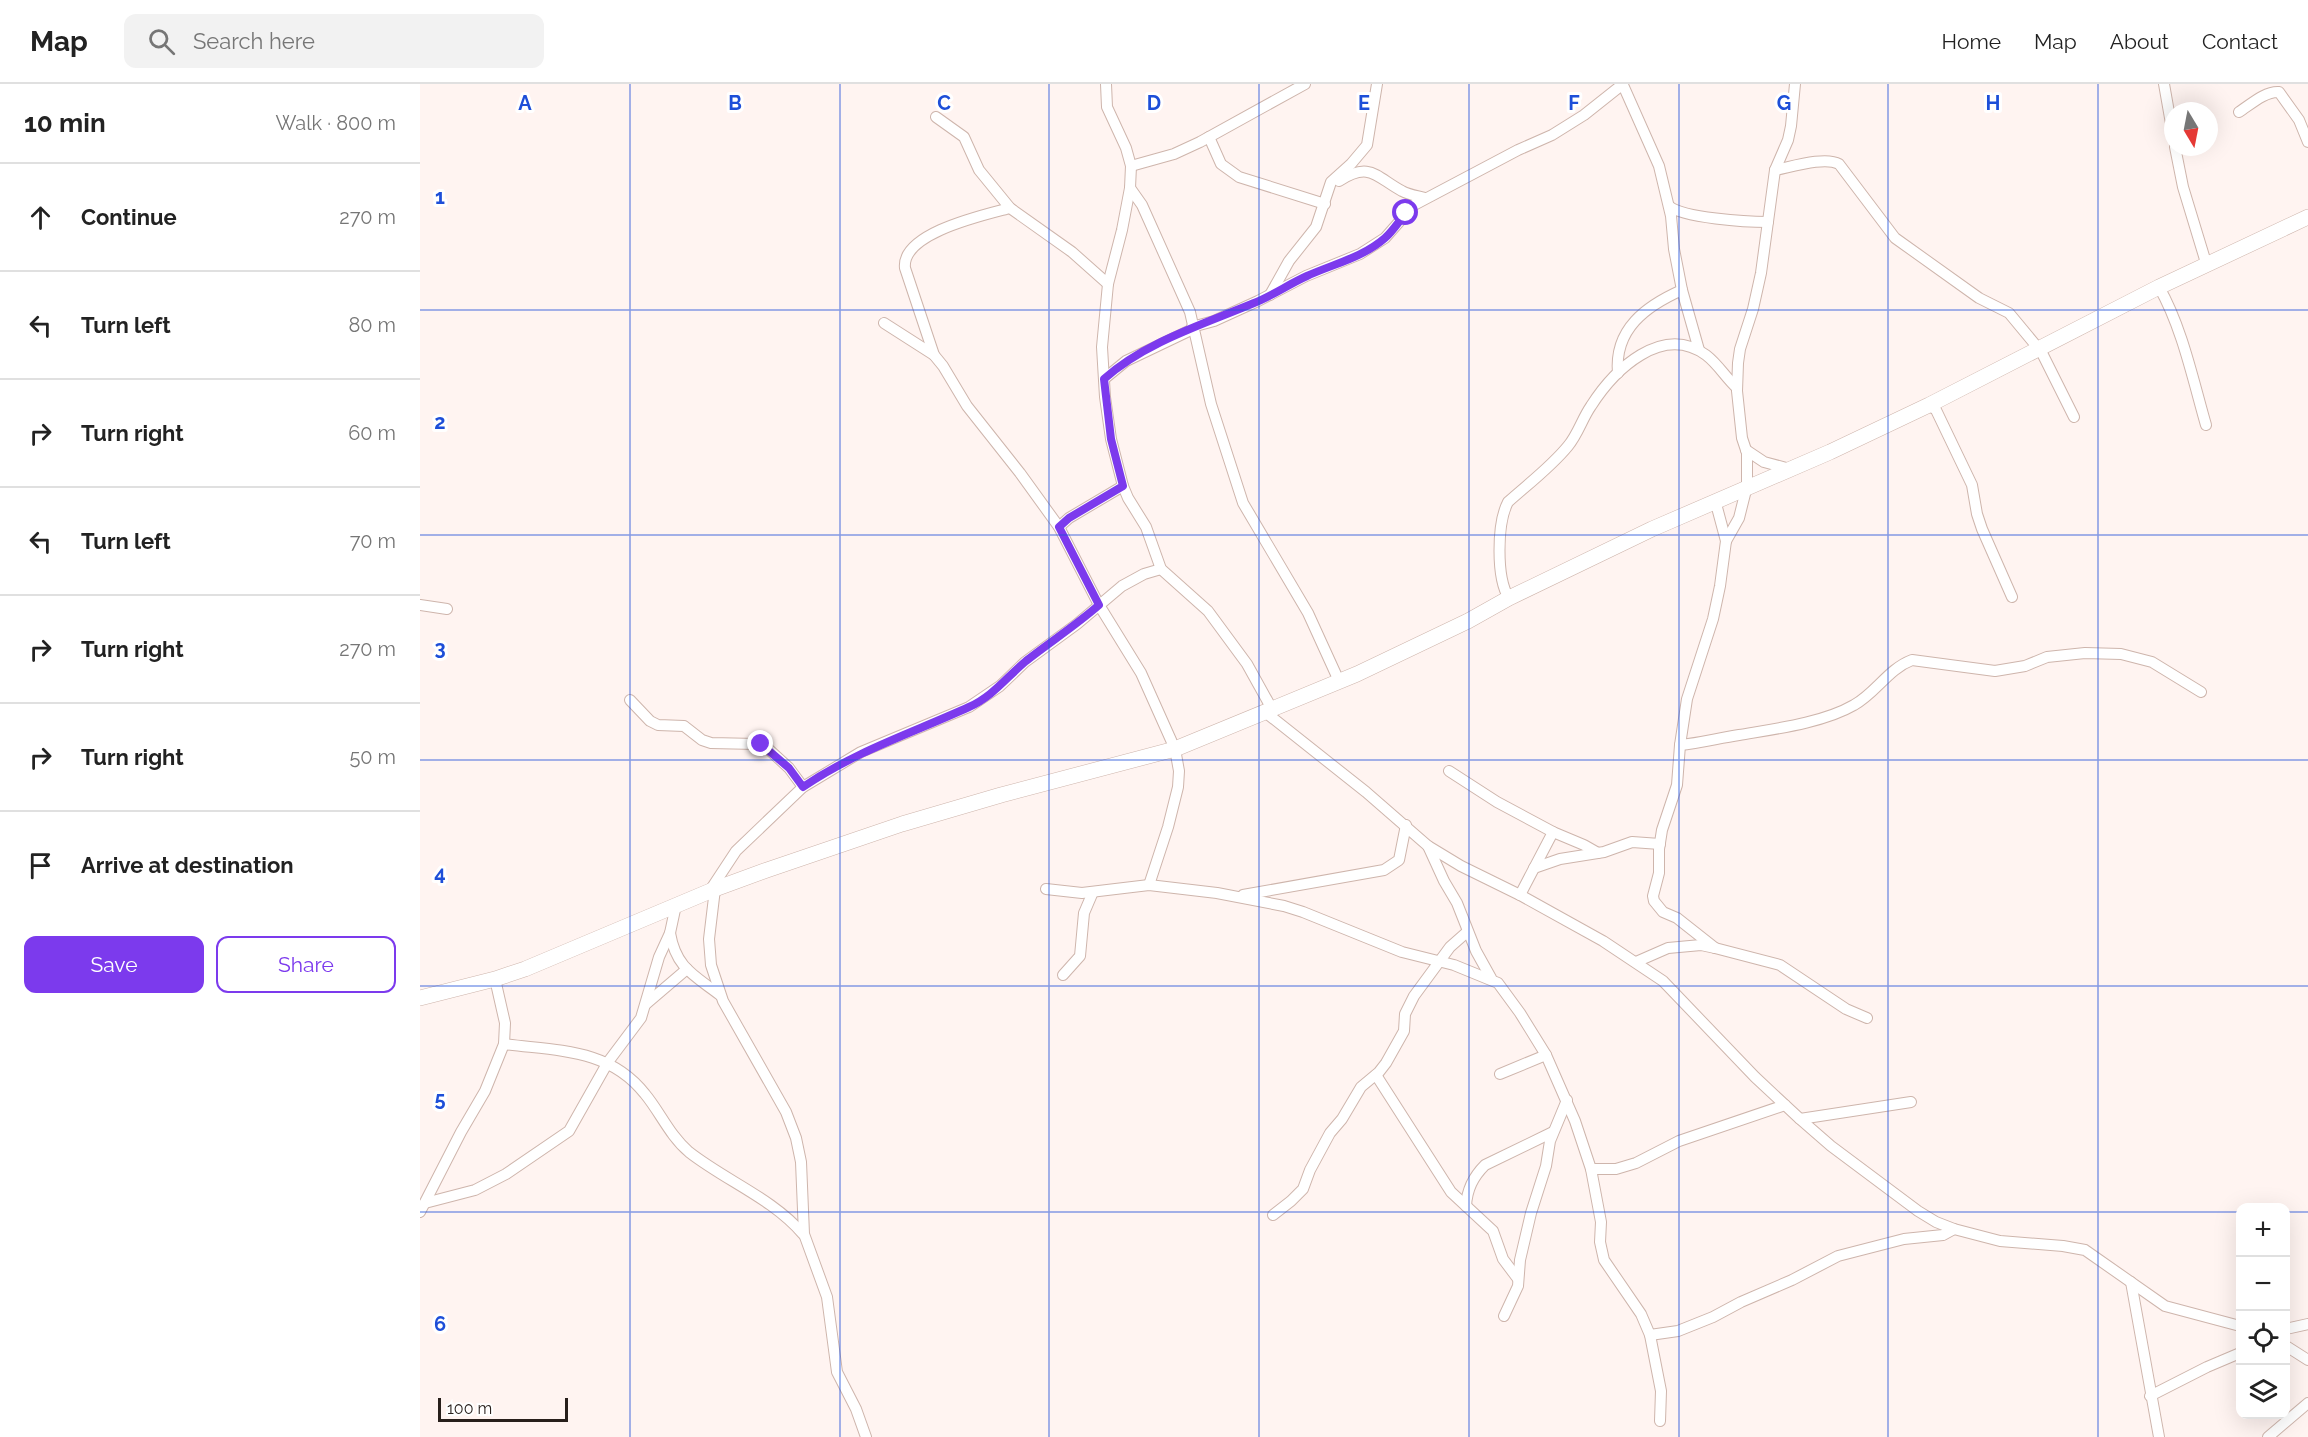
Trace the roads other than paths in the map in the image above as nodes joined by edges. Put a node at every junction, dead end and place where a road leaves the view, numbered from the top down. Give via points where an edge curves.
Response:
1 (1106, 84) edge
2 (1305, 84) edge
3 (1377, 84) edge
4 (1623, 84) edge
5 (1795, 84) edge
6 (2164, 84) edge
7 (1290, 88) edge
8 (2167, 102) edge
9 (2239, 112) dead end
10 (936, 117) dead end
11 (1209, 137) junction
12 (2308, 142) edge
13 (2177, 156) edge
14 (1131, 166) junction
15 (1775, 170) junction
16 (1130, 188) junction
17 (1329, 188) junction
18 (1425, 198) junction
19 (1324, 204) junction
20 (1669, 206) junction
21 (1010, 208) junction
22 (2308, 217) edge
23 (1768, 222) junction
24 (2206, 266) junction
25 (1108, 284) junction
26 (2158, 287) junction
27 (1682, 290) junction
28 (1270, 295) junction
29 (884, 323) dead end
30 (1192, 328) junction
31 (2038, 347) junction
32 (1699, 350) junction
33 (934, 355) junction
34 (1618, 373) junction
35 (1104, 379) junction
36 (1737, 388) junction
37 (1929, 405) junction
38 (2074, 417) dead end
39 (2206, 425) dead end
40 (1746, 450) junction
41 (1790, 470) junction
42 (1123, 486) junction
43 (1747, 486) junction
44 (1715, 500) junction
45 (1059, 527) junction
46 (1726, 541) junction
47 (1161, 569) junction
48 (2012, 597) dead end
49 (1509, 598) junction
50 (420, 605) edge
51 (1099, 605) junction
52 (447, 609) dead end
53 (1339, 681) junction
54 (2201, 692) dead end
55 (630, 700) dead end
56 (1269, 711) junction
57 (1680, 744) junction
58 (1174, 748) junction
59 (1449, 771) dead end
60 (803, 787) junction
61 (1406, 825) junction
62 (1553, 832) junction
63 (1660, 844) junction
64 (1428, 846) junction
65 (1598, 853) junction
66 (1534, 868) junction
67 (1149, 885) junction
68 (1046, 889) dead end
69 (712, 891) junction
70 (1093, 891) junction
71 (1520, 895) junction
72 (1235, 896) junction
73 (676, 905) junction
74 (1467, 932) junction
75 (670, 933) junction
76 (1715, 948) junction
77 (1439, 962) junction
78 (1636, 962) junction
79 (687, 969) junction
80 (1063, 975) dead end
81 (1491, 978) junction
82 (495, 979) junction
83 (720, 995) junction
84 (420, 998) edge
85 (646, 1004) junction
86 (1867, 1018) dead end
87 (504, 1044) junction
88 (1546, 1055) junction
89 (608, 1062) junction
90 (1500, 1074) dead end
91 (1376, 1075) junction
92 (1567, 1100) junction
93 (1911, 1102) dead end
94 (1785, 1105) junction
95 (1800, 1119) junction
96 (1553, 1132) junction
97 (1591, 1169) junction
98 (1466, 1206) junction
99 (423, 1207) edge
100 (1273, 1215) dead end
101 (1954, 1229) junction
102 (804, 1234) junction
103 (1518, 1279) junction
104 (2131, 1282) junction
105 (1504, 1316) dead end
106 (2308, 1324) edge
107 (2236, 1325) edge
108 (2290, 1328) edge
109 (1650, 1335) junction
110 (2290, 1349) edge
111 (2236, 1355) edge
112 (2308, 1360) edge
113 (2150, 1396) junction
114 (2308, 1404) edge
115 (1660, 1421) dead end
116 (866, 1437) edge
117 (2159, 1437) edge
118 (2268, 1437) edge

1 - 14 street via 1107,107
2 - 7 street
3 - 17 street via 1366,145
4 - 18 street via 1584,116 1552,135
4 - 20 street via 1659,166
5 - 15 street via 1789,133
6 - 8 street
7 - 11 street
9 - 12 street via 2261,97 2279,92 2299,120
10 - 21 street via 964,137 984,178
11 - 14 street via 1174,154
11 - 19 street via 1221,164 1239,177
13 - 24 street
14 - 16 street
15 - 23 street
15 - 31 street via 1820,162 1839,164 1895,238 1980,298 2009,313
16 - 25 street
16 - 30 street via 1176,278
17 - 18 street via 1356,172 1368,171 1402,191
17 - 19 street
18 - 28 street via 1385,238 1360,254
19 - 28 street via 1316,227 1289,261
20 - 23 street via 1682,213 1716,219
20 - 27 street
21 - 25 street via 1072,252
21 - 33 street via 931,234 910,249 905,258
22 - 24 street
23 - 36 street via 1754,309 1740,349
24 - 26 street
25 - 35 street via 1102,347
26 - 31 street
26 - 39 street via 2178,331
27 - 32 street
27 - 34 street via 1650,306 1629,326
28 - 30 street
29 - 33 street
30 - 35 street via 1126,361
30 - 53 street via 1211,404 1243,503 1308,614
31 - 37 street
31 - 38 street
32 - 34 street via 1679,344 1654,348 1636,356
32 - 36 street
33 - 45 street
34 - 49 street via 1591,406 1568,446 1508,502 1503,512 1500,547 1504,590
35 - 42 street via 1111,439
36 - 40 street
37 - 41 street
37 - 48 street via 1936,410 1966,471 1982,529
40 - 41 street via 1764,462
40 - 43 street
41 - 43 street
42 - 45 street
42 - 47 street via 1146,527
43 - 44 street
43 - 46 street via 1739,518
44 - 46 street
44 - 49 street
45 - 51 street
46 - 57 street via 1715,609 1692,677
47 - 51 street via 1130,581
47 - 56 street via 1208,611 1247,664
49 - 53 street via 1377,666
50 - 52 street
51 - 58 street via 1141,673
51 - 60 street via 983,699 861,752
53 - 56 street
54 - 57 street via 2152,662 2121,654 2085,652 2047,657 1995,671 1911,660 1867,696 1831,714 1789,727
55 - 60 street via 650,721 666,727 684,726 702,740 765,746
56 - 58 street
56 - 61 street
57 - 63 street via 1677,785
58 - 67 street via 1178,787
58 - 69 street via 902,824
59 - 62 street
60 - 69 street via 736,850
61 - 64 street
61 - 72 street via 1399,860 1384,870
62 - 65 street
62 - 66 street
63 - 65 street via 1632,842
63 - 76 street via 1654,901 1663,912 1677,918
64 - 71 street
64 - 74 street
65 - 66 street
66 - 71 street
67 - 70 street
67 - 72 street
68 - 70 street
69 - 73 street
69 - 83 street via 711,965
70 - 80 street via 1084,913 1080,956
71 - 78 street
72 - 77 street via 1295,909 1402,952
73 - 75 street
73 - 82 street
74 - 77 street
74 - 81 street
75 - 79 street via 677,958
75 - 85 street
76 - 78 street via 1668,948
76 - 86 street via 1780,965 1846,1009
77 - 81 street
77 - 91 street via 1408,1007 1404,1031
78 - 94 street via 1678,994
79 - 83 street
79 - 85 street
81 - 88 street via 1506,991
82 - 84 street
82 - 87 street via 505,1023
83 - 102 street via 786,1112 796,1138
85 - 89 street via 632,1032
87 - 89 street via 580,1054
87 - 99 street via 485,1091
88 - 90 street
88 - 92 street
89 - 99 street via 569,1131 553,1144 476,1190
89 - 102 street via 633,1080 688,1151 783,1212
91 - 98 street via 1451,1191
91 - 100 street via 1361,1087 1330,1133 1300,1193
92 - 96 street
92 - 97 street
93 - 95 street
94 - 95 street
94 - 97 street via 1679,1141 1630,1166
95 - 101 street via 1918,1211
96 - 98 street via 1485,1165 1470,1185
96 - 103 street
97 - 109 street via 1604,1260 1641,1314
98 - 103 street via 1493,1231 1503,1259
101 - 104 street via 2000,1241 2085,1250
101 - 109 street via 1838,1256 1713,1317 1678,1331
102 - 116 street via 827,1297 837,1372
103 - 105 street
104 - 107 street via 2165,1306
104 - 113 street
106 - 108 street
109 - 115 street via 1661,1391
110 - 112 street
111 - 113 street
113 - 117 street
114 - 118 street

